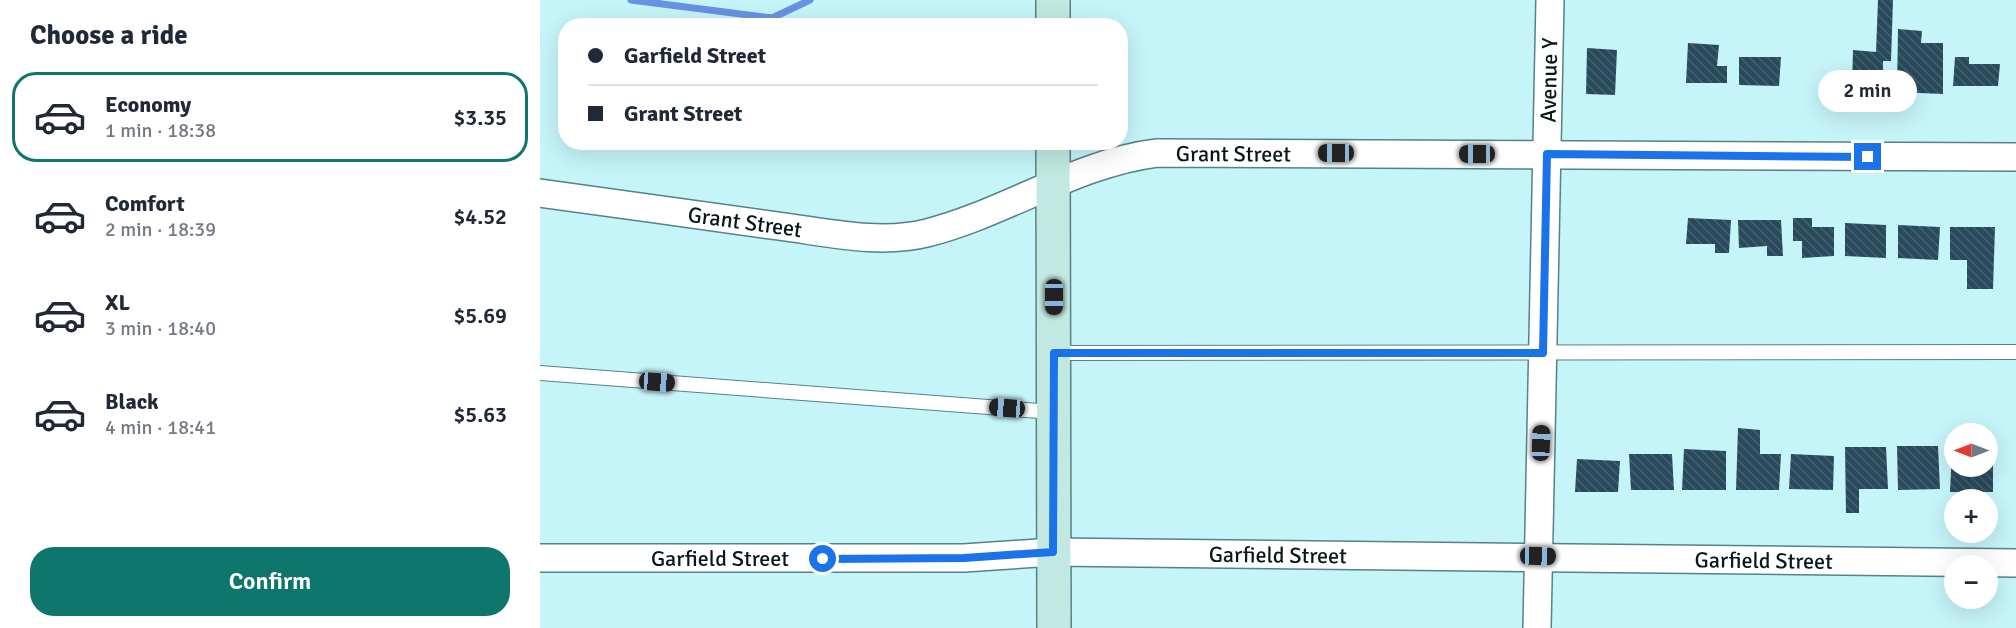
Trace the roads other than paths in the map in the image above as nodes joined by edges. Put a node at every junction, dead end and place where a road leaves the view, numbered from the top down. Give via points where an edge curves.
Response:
1 (1053, 0) edge
2 (1550, 0) edge
3 (1053, 18) edge
4 (1053, 150) edge
5 (1547, 154) junction
6 (2016, 158) edge
7 (1053, 186) junction
8 (540, 193) edge
9 (2016, 352) edge
10 (1054, 353) junction
11 (1543, 353) junction
12 (540, 373) edge
13 (1053, 412) junction
14 (1053, 552) junction
15 (1538, 556) junction
16 (540, 558) edge
17 (2016, 563) edge
18 (1054, 628) edge
19 (1537, 628) edge

1 - 3 street
2 - 5 street, Avenue Y
4 - 7 street
5 - 6 street, Grant Street
5 - 7 street, Grant Street via 1157,153 1124,157
5 - 11 street, Avenue Y
7 - 8 street, Grant Street via 985,215 926,233 893,238
7 - 10 street
9 - 11 lane
10 - 11 lane
10 - 13 street
11 - 15 street, Avenue Y
12 - 13 lane
13 - 14 street
14 - 15 street, Garfield Street
14 - 16 street, Garfield Street via 941,558
14 - 18 street
15 - 17 street, Garfield Street
15 - 19 street, Avenue Y

